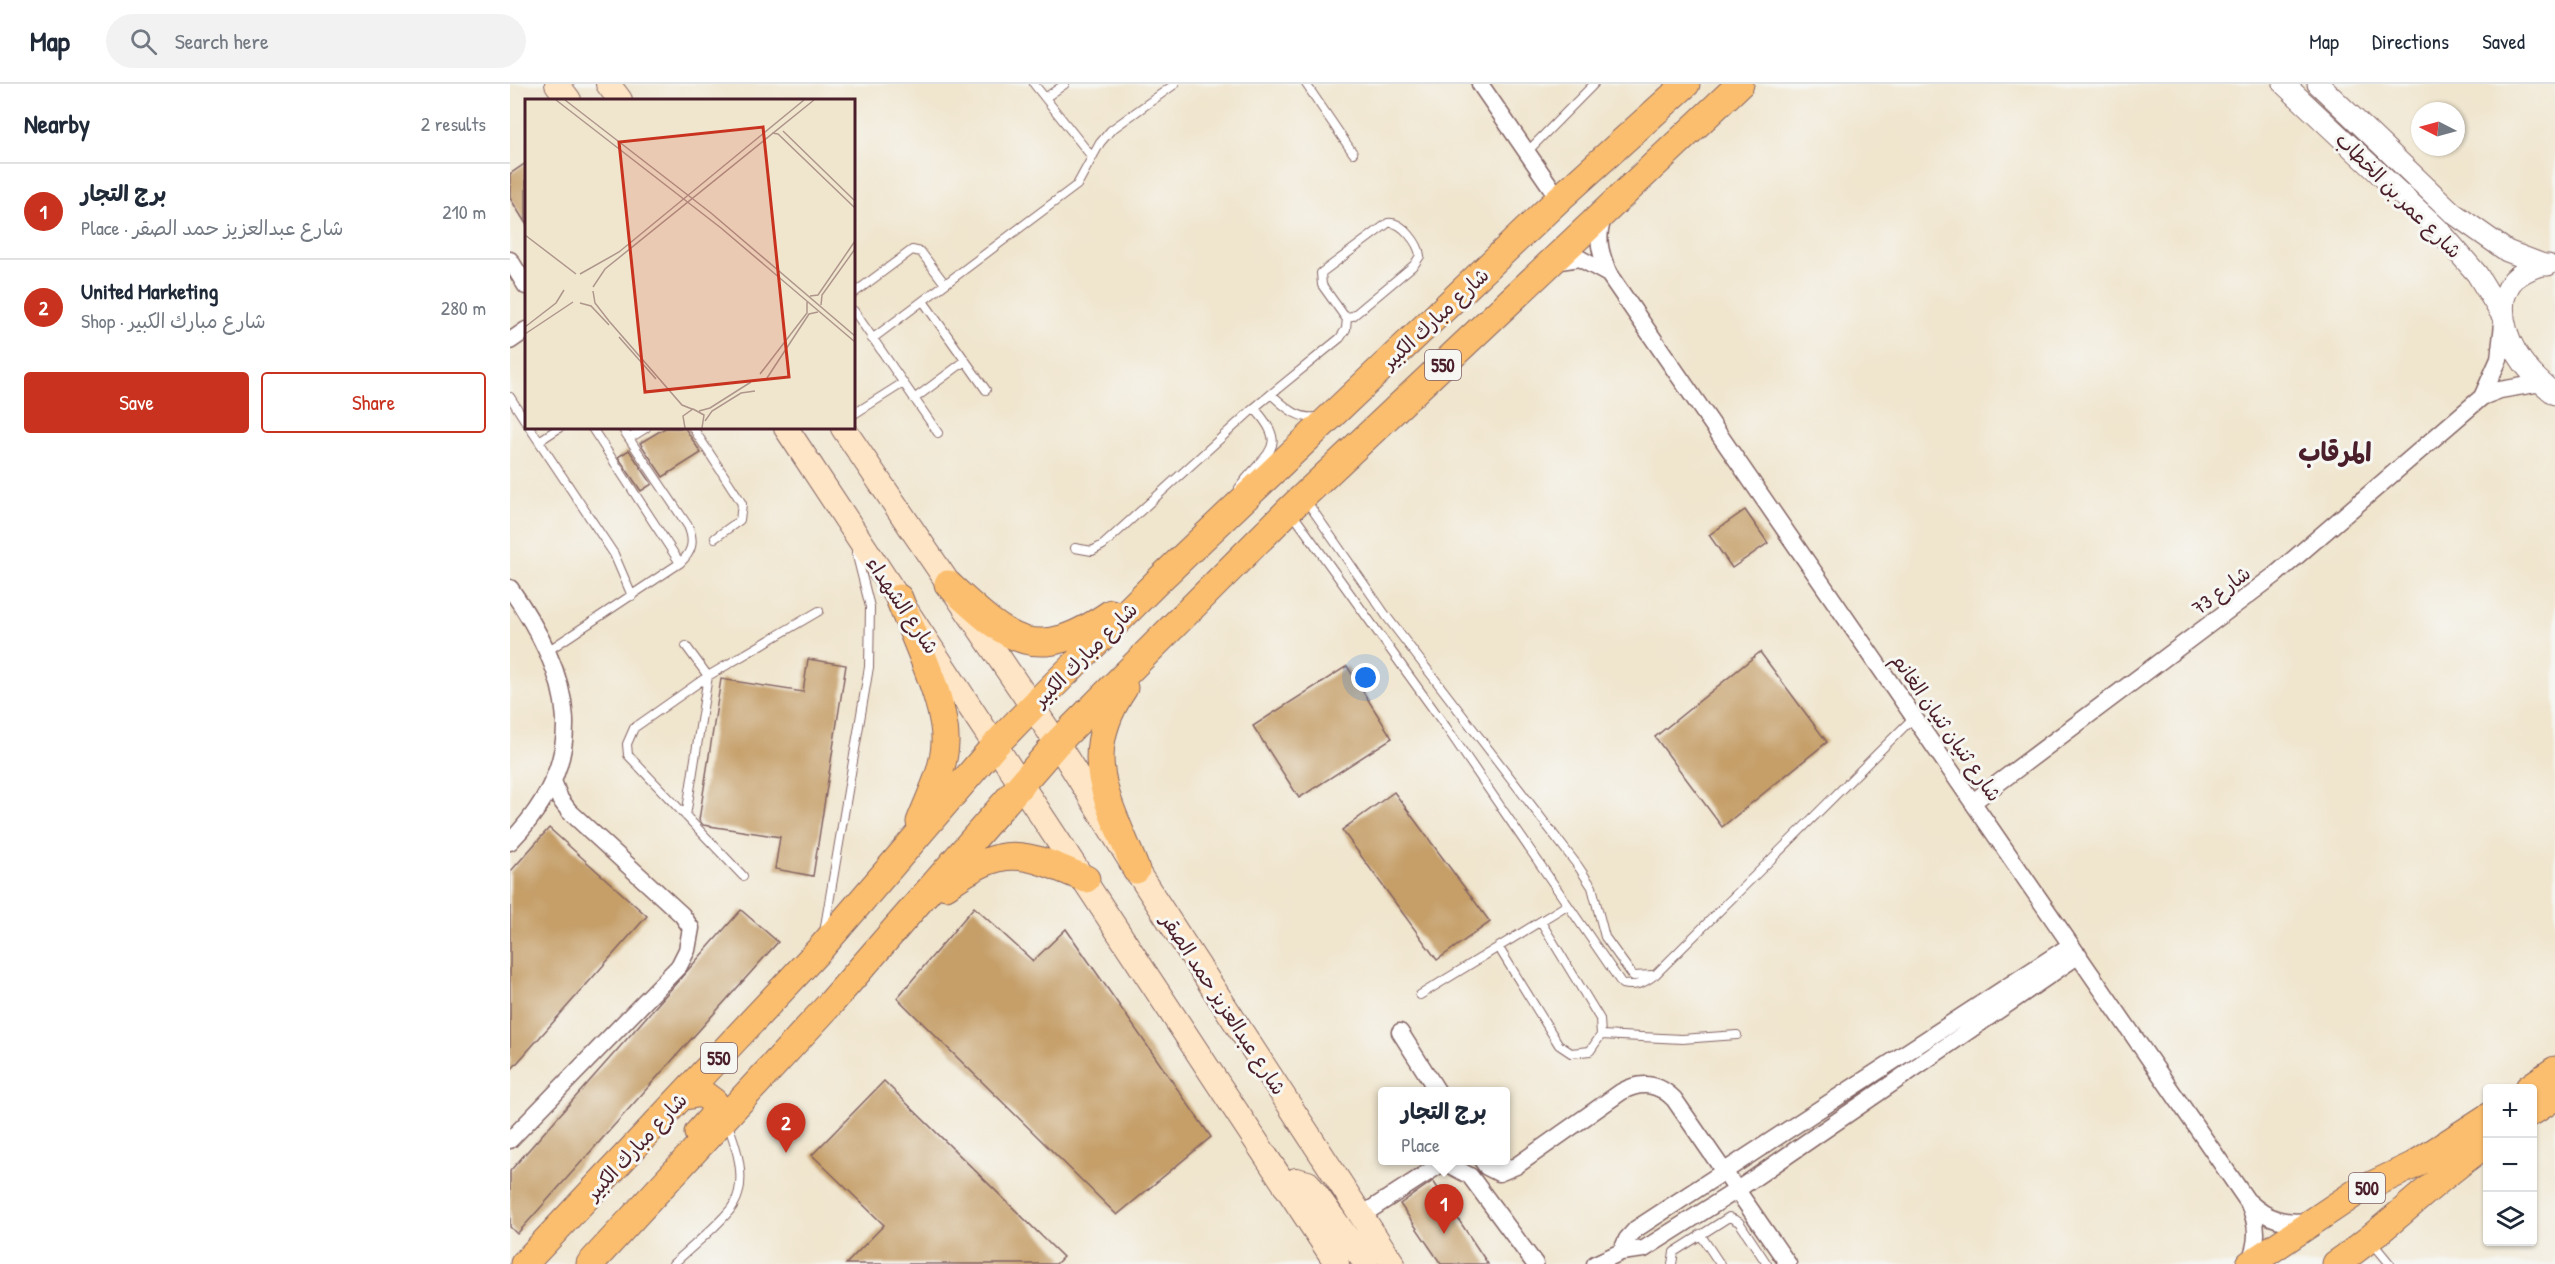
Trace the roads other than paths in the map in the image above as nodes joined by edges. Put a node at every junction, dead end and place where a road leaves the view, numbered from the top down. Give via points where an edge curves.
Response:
1 (557, 84) edge
2 (608, 84) edge
3 (1034, 84) edge
4 (1065, 84) edge
5 (1175, 84) edge
6 (1306, 84) edge
7 (1480, 84) edge
8 (1594, 84) edge
9 (1740, 84) edge
10 (2284, 84) edge
11 (2324, 90) edge
12 (1678, 92) edge
13 (1045, 98) junction
14 (568, 99) edge
15 (619, 99) edge
16 (2314, 111) junction
17 (1694, 128) junction
18 (1626, 139) junction
19 (1527, 152) junction
20 (1353, 153) dead end
21 (1092, 157) junction
22 (1654, 167) junction
23 (1559, 198) junction
24 (1607, 211) junction
25 (510, 260) edge
26 (1553, 262) junction
27 (2548, 265) edge
28 (1610, 276) junction
29 (525, 284) edge
30 (945, 284) junction
31 (855, 292) edge
32 (923, 301) junction
33 (855, 313) edge
34 (1347, 318) junction
35 (2503, 319) junction
36 (525, 331) edge
37 (872, 339) junction
38 (510, 341) edge
39 (965, 361) junction
40 (903, 383) junction
41 (2548, 388) edge
42 (986, 390) dead end
43 (1270, 394) junction
44 (510, 397) edge
45 (2482, 397) junction
46 (914, 399) junction
47 (1340, 407) junction
48 (1254, 408) junction
49 (855, 413) edge
50 (525, 420) edge
51 (531, 429) edge
52 (557, 429) edge
53 (593, 429) edge
54 (623, 429) edge
55 (644, 429) edge
56 (694, 429) edge
57 (787, 429) edge
58 (844, 429) edge
59 (938, 433) dead end
60 (630, 438) junction
61 (539, 441) junction
62 (1297, 503) junction
63 (1238, 504) junction
64 (845, 517) junction
65 (715, 538) dead end
66 (1076, 548) dead end
67 (680, 563) junction
68 (1159, 580) junction
69 (948, 584) junction
70 (510, 588) edge
71 (632, 596) junction
72 (899, 598) junction
73 (819, 611) dead end
74 (686, 646) dead end
75 (549, 650) junction
76 (1150, 650) junction
77 (708, 676) junction
78 (1033, 706) junction
79 (1914, 717) junction
80 (1057, 742) junction
81 (996, 744) junction
82 (553, 781) junction
83 (1021, 782) junction
84 (1973, 802) junction
85 (686, 816) junction
86 (510, 842) edge
87 (909, 847) junction
88 (1136, 870) junction
89 (743, 876) dead end
90 (1086, 879) junction
91 (1567, 905) junction
92 (913, 909) junction
93 (1541, 921) junction
94 (821, 948) junction
95 (1499, 948) junction
96 (2075, 950) junction
97 (1656, 974) junction
98 (1420, 995) dead end
99 (1400, 1032) dead end
100 (1602, 1035) junction
101 (1737, 1035) dead end
102 (2555, 1070) edge
103 (2536, 1084) edge
104 (1435, 1087) edge
105 (685, 1095) junction
106 (2555, 1096) edge
107 (2537, 1109) edge
108 (726, 1119) junction
109 (2483, 1121) edge
110 (510, 1140) edge
111 (2483, 1146) edge
112 (1439, 1165) edge
113 (1450, 1165) edge
114 (1485, 1165) edge
115 (1725, 1172) junction
116 (1286, 1186) junction
117 (1737, 1190) junction
118 (2357, 1192) junction
119 (2248, 1202) junction
120 (1362, 1215) junction
121 (629, 1221) junction
122 (2313, 1221) junction
123 (1700, 1234) junction
124 (2377, 1235) junction
125 (1618, 1257) edge
126 (524, 1264) edge
127 (590, 1264) edge
128 (673, 1264) edge
129 (1337, 1264) edge
130 (1366, 1264) edge
131 (1393, 1264) edge
132 (1535, 1264) edge
133 (1595, 1264) edge
134 (1672, 1264) edge
135 (1720, 1264) edge
136 (1767, 1264) edge
137 (1788, 1264) edge
138 (2250, 1264) edge
139 (2336, 1264) edge
140 (2390, 1264) edge

1 - 14 main road
2 - 15 main road
3 - 13 lane
4 - 13 lane
5 - 21 lane via 1111,130
6 - 20 lane
7 - 19 street
8 - 19 lane
9 - 17 main road, شارع مبارك الكبير / 550
10 - 16 street, شارع عمر بن الخطاب
11 - 16 street
11 - 27 street, شارع عمر بن الخطاب via 2452,213 2507,251
12 - 17 main road via 1666,112 1670,124 1681,130
12 - 18 main road, شارع مبارك الكبير / 550
13 - 21 lane
16 - 35 street, شارع عمر بن الخطاب via 2439,230 2477,274
17 - 22 main road, شارع مبارك الكبير / 550
18 - 22 main road via 1639,135 1652,140 1658,153
18 - 23 main road, شارع مبارك الكبير / 550
19 - 23 street
21 - 30 lane via 1077,185
22 - 24 main road, شارع مبارك الكبير / 550
23 - 47 main road, شارع مبارك الكبير / 550
24 - 26 main road, شارع مبارك الكبير / 550
24 - 28 street via 1599,239
25 - 29 street
26 - 28 street via 1579,258
26 - 62 main road, شارع مبارك الكبير / 550
27 - 35 street via 2514,279 2505,295
28 - 79 street, شارع ثنيان ثنيان الغانم
30 - 31 lane via 921,252 912,250
30 - 32 lane
32 - 37 lane
32 - 39 lane
33 - 37 lane
34 - 34 lane via 1322,285 1321,273 1385,225 1397,223 1417,246 1418,260
34 - 43 lane via 1340,338
35 - 41 street, شارع عمر بن الخطاب via 2514,349
35 - 45 street, شارع 73 via 2499,359
36 - 38 street
37 - 40 lane
39 - 42 lane
39 - 46 lane
40 - 46 lane
40 - 49 lane
41 - 45 street, شارع 73 via 2500,390
43 - 47 lane via 1287,408 1310,418
43 - 48 lane
44 - 50 lane
45 - 84 street, شارع 73 via 2276,575
46 - 59 lane
47 - 63 main road, شارع مبارك الكبير / 550
48 - 63 lane via 1269,424 1274,440 1239,488
48 - 66 lane via 1103,545 1092,550
51 - 61 lane
52 - 61 lane
53 - 67 lane
54 - 60 lane
55 - 60 lane
56 - 65 lane via 742,504 740,519
57 - 64 main road, شارع الشهداء
58 - 69 main road
60 - 67 lane via 691,533 692,549
61 - 71 lane via 614,554
62 - 76 main road, شارع مبارك الكبير / 550
62 - 91 lane
62 - 97 lane via 1578,866 1592,887 1605,937 1622,963 1633,976
63 - 68 main road, شارع مبارك الكبير / 550
64 - 72 main road, شارع الشهداء
64 - 94 lane via 864,573 871,639
67 - 71 lane
68 - 69 main road via 1078,634 1048,644 1014,635
68 - 78 main road, شارع مبارك الكبير / 550
69 - 78 main road
70 - 75 street
71 - 75 lane
72 - 81 main road, شارع الشهداء
72 - 87 main road via 940,712 945,742 939,776
73 - 77 lane
74 - 77 lane
75 - 82 street via 566,724
76 - 80 main road, شارع مبارك الكبير / 550
76 - 88 main road via 1110,713 1098,754 1104,789
77 - 85 lane
77 - 85 lane via 634,728 627,744 628,755
78 - 80 main road
78 - 81 main road, شارع مبارك الكبير / 550
79 - 84 street, شارع ثنيان ثنيان الغانم
79 - 97 lane
80 - 83 main road, شارع مبارك الكبير / 550
80 - 88 main road, شارع عبدالعزيز حمد الصقر
81 - 83 main road, شارع الشهداء
81 - 87 main road, شارع مبارك الكبير / 550
82 - 86 street via 533,816
82 - 110 street via 569,812 682,915 691,928 679,966
83 - 90 main road
83 - 92 main road, شارع مبارك الكبير / 550
84 - 96 street, شارع ثنيان ثنيان الغانم
85 - 89 lane
87 - 94 main road, شارع مبارك الكبير / 550
88 - 120 main road, شارع عبدالعزيز حمد الصقر
90 - 92 main road via 1039,860 1005,856 969,869
90 - 116 main road
91 - 93 lane
91 - 97 lane via 1622,984 1644,983
92 - 108 main road, شارع مبارك الكبير / 550
93 - 95 lane
93 - 100 lane via 1600,1019
94 - 105 main road, شارع مبارك الكبير / 550
95 - 98 lane
95 - 100 lane via 1562,1048 1571,1053 1586,1052
96 - 115 street
96 - 117 street
96 - 119 street, شارع ثنيان ثنيان الغانم
99 - 104 street
100 - 101 lane via 1682,1039
102 - 103 main road
105 - 121 main road via 697,1092 708,1096 714,1102 714,1115 648,1187
105 - 126 main road, شارع مبارك الكبير / 550
106 - 107 main road
108 - 121 main road, شارع مبارك الكبير / 550
108 - 128 lane via 737,1146 739,1168 734,1204
109 - 118 main road, 500 via 2414,1165
111 - 124 main road, 500
112 - 120 street
113 - 132 street via 1475,1181
114 - 115 street via 1499,1173 1516,1166 1621,1092 1643,1084 1666,1091 1674,1099
115 - 117 street
115 - 125 street via 1636,1229
116 - 129 main road
116 - 130 main road via 1296,1180 1308,1183
117 - 125 street via 1644,1249
117 - 137 street
118 - 122 main road, 500
118 - 124 main road via 2379,1201 2385,1215
119 - 122 street via 2276,1221
119 - 138 street via 2257,1234
120 - 131 main road, شارع عبدالعزيز حمد الصقر
121 - 127 main road, شارع مبارك الكبير / 550
122 - 138 main road, 500
123 - 134 lane via 1674,1252
123 - 135 lane
123 - 136 lane via 1725,1217 1732,1217
124 - 139 main road, 500
124 - 140 lane
125 - 133 street

